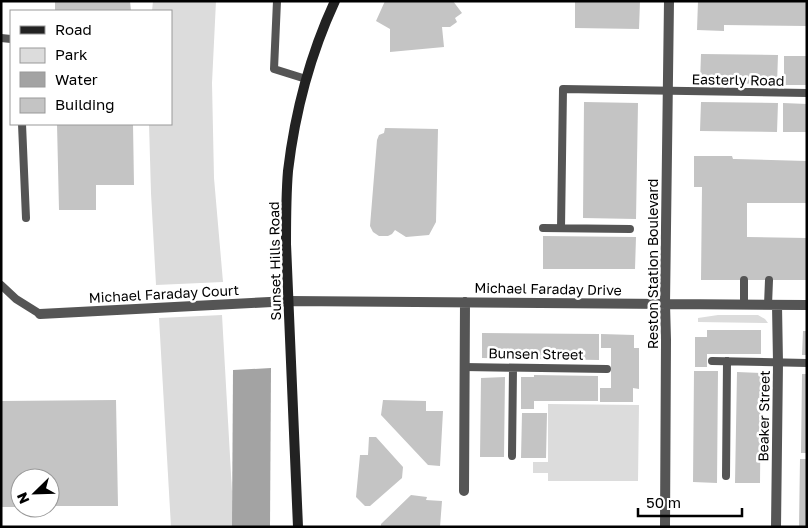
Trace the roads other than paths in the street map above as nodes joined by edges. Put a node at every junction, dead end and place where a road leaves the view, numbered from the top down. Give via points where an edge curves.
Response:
1 (277, 1) edge
2 (335, 1) edge
3 (669, 1) edge
4 (306, 79) junction
5 (668, 91) junction
6 (807, 93) edge
7 (22, 125) edge
8 (26, 218) dead end
9 (543, 228) dead end
10 (561, 228) junction
11 (630, 229) dead end
12 (744, 280) dead end
13 (769, 280) dead end
14 (1, 285) edge
15 (290, 301) junction
16 (465, 302) junction
17 (664, 304) junction
18 (744, 305) junction
19 (773, 305) junction
20 (807, 305) edge
21 (40, 314) joint
22 (712, 362) dead end
23 (727, 362) junction
24 (778, 363) junction
25 (807, 363) edge
26 (464, 367) junction
27 (513, 368) junction
28 (607, 368) dead end
29 (512, 456) dead end
30 (726, 476) dead end
31 (464, 491) dead end
32 (298, 527) edge
33 (665, 527) edge
34 (776, 527) edge

1 - 4 lane via 274,69
2 - 4 main road, Sunset Hills Road
3 - 5 street, Reston Station Boulevard
4 - 15 main road, Sunset Hills Road via 288,171 286,244
5 - 6 lane, Easterly Road
5 - 10 lane, Easterly Road via 563,89
5 - 17 street, Reston Station Boulevard
7 - 8 lane
9 - 10 lane
10 - 11 lane
12 - 18 lane
13 - 19 lane
14 - 21 lane
15 - 16 street, Michael Faraday Drive
15 - 21 street, Michael Faraday Court
15 - 32 main road, Sunset Hills Road
16 - 17 street, Michael Faraday Drive
16 - 26 street
17 - 18 street, Michael Faraday Drive
17 - 33 street, Reston Station Boulevard
18 - 19 street, Michael Faraday Drive
19 - 20 street, Michael Faraday Drive
19 - 24 street, Beaker Street
22 - 23 lane
23 - 24 lane
23 - 30 lane
24 - 25 lane
24 - 34 street, Beaker Street
26 - 27 lane, Bunsen Street
26 - 31 street
27 - 28 lane, Bunsen Street
27 - 29 lane

